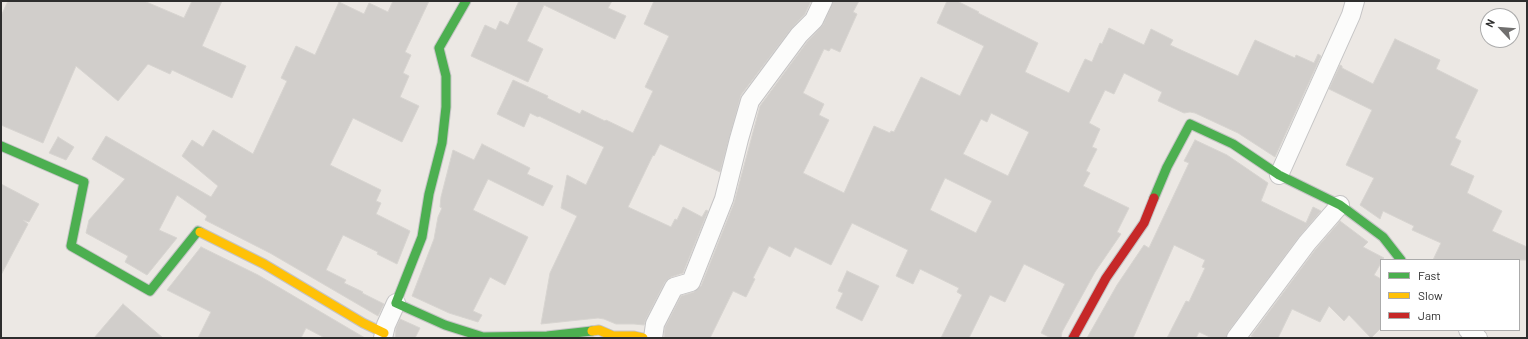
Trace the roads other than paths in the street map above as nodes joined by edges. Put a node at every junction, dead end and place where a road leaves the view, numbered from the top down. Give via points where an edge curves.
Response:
1 (466, 1) edge
2 (823, 1) edge
3 (1356, 1) edge
4 (1, 146) edge
5 (1279, 175) junction
6 (1340, 205) junction
7 (1401, 259) edge
8 (396, 303) junction
9 (1469, 331) edge
10 (384, 335) edge
11 (643, 338) edge
12 (653, 338) edge
13 (1073, 338) edge
14 (1236, 338) edge
15 (1478, 338) edge

1 - 8 street via 439,48 446,76 442,143 429,194 422,237
2 - 12 street via 814,20 799,35 750,101 724,199 691,282 674,287 655,324
3 - 5 street
4 - 10 street via 84,182 71,246 150,290 198,231 264,264
5 - 6 street
5 - 13 street via 1233,144 1190,124 1167,167 1144,223 1106,278
6 - 7 street via 1383,237
6 - 14 street via 1307,243
8 - 10 street
8 - 11 street via 483,337 547,336 599,330 613,336
9 - 15 street

